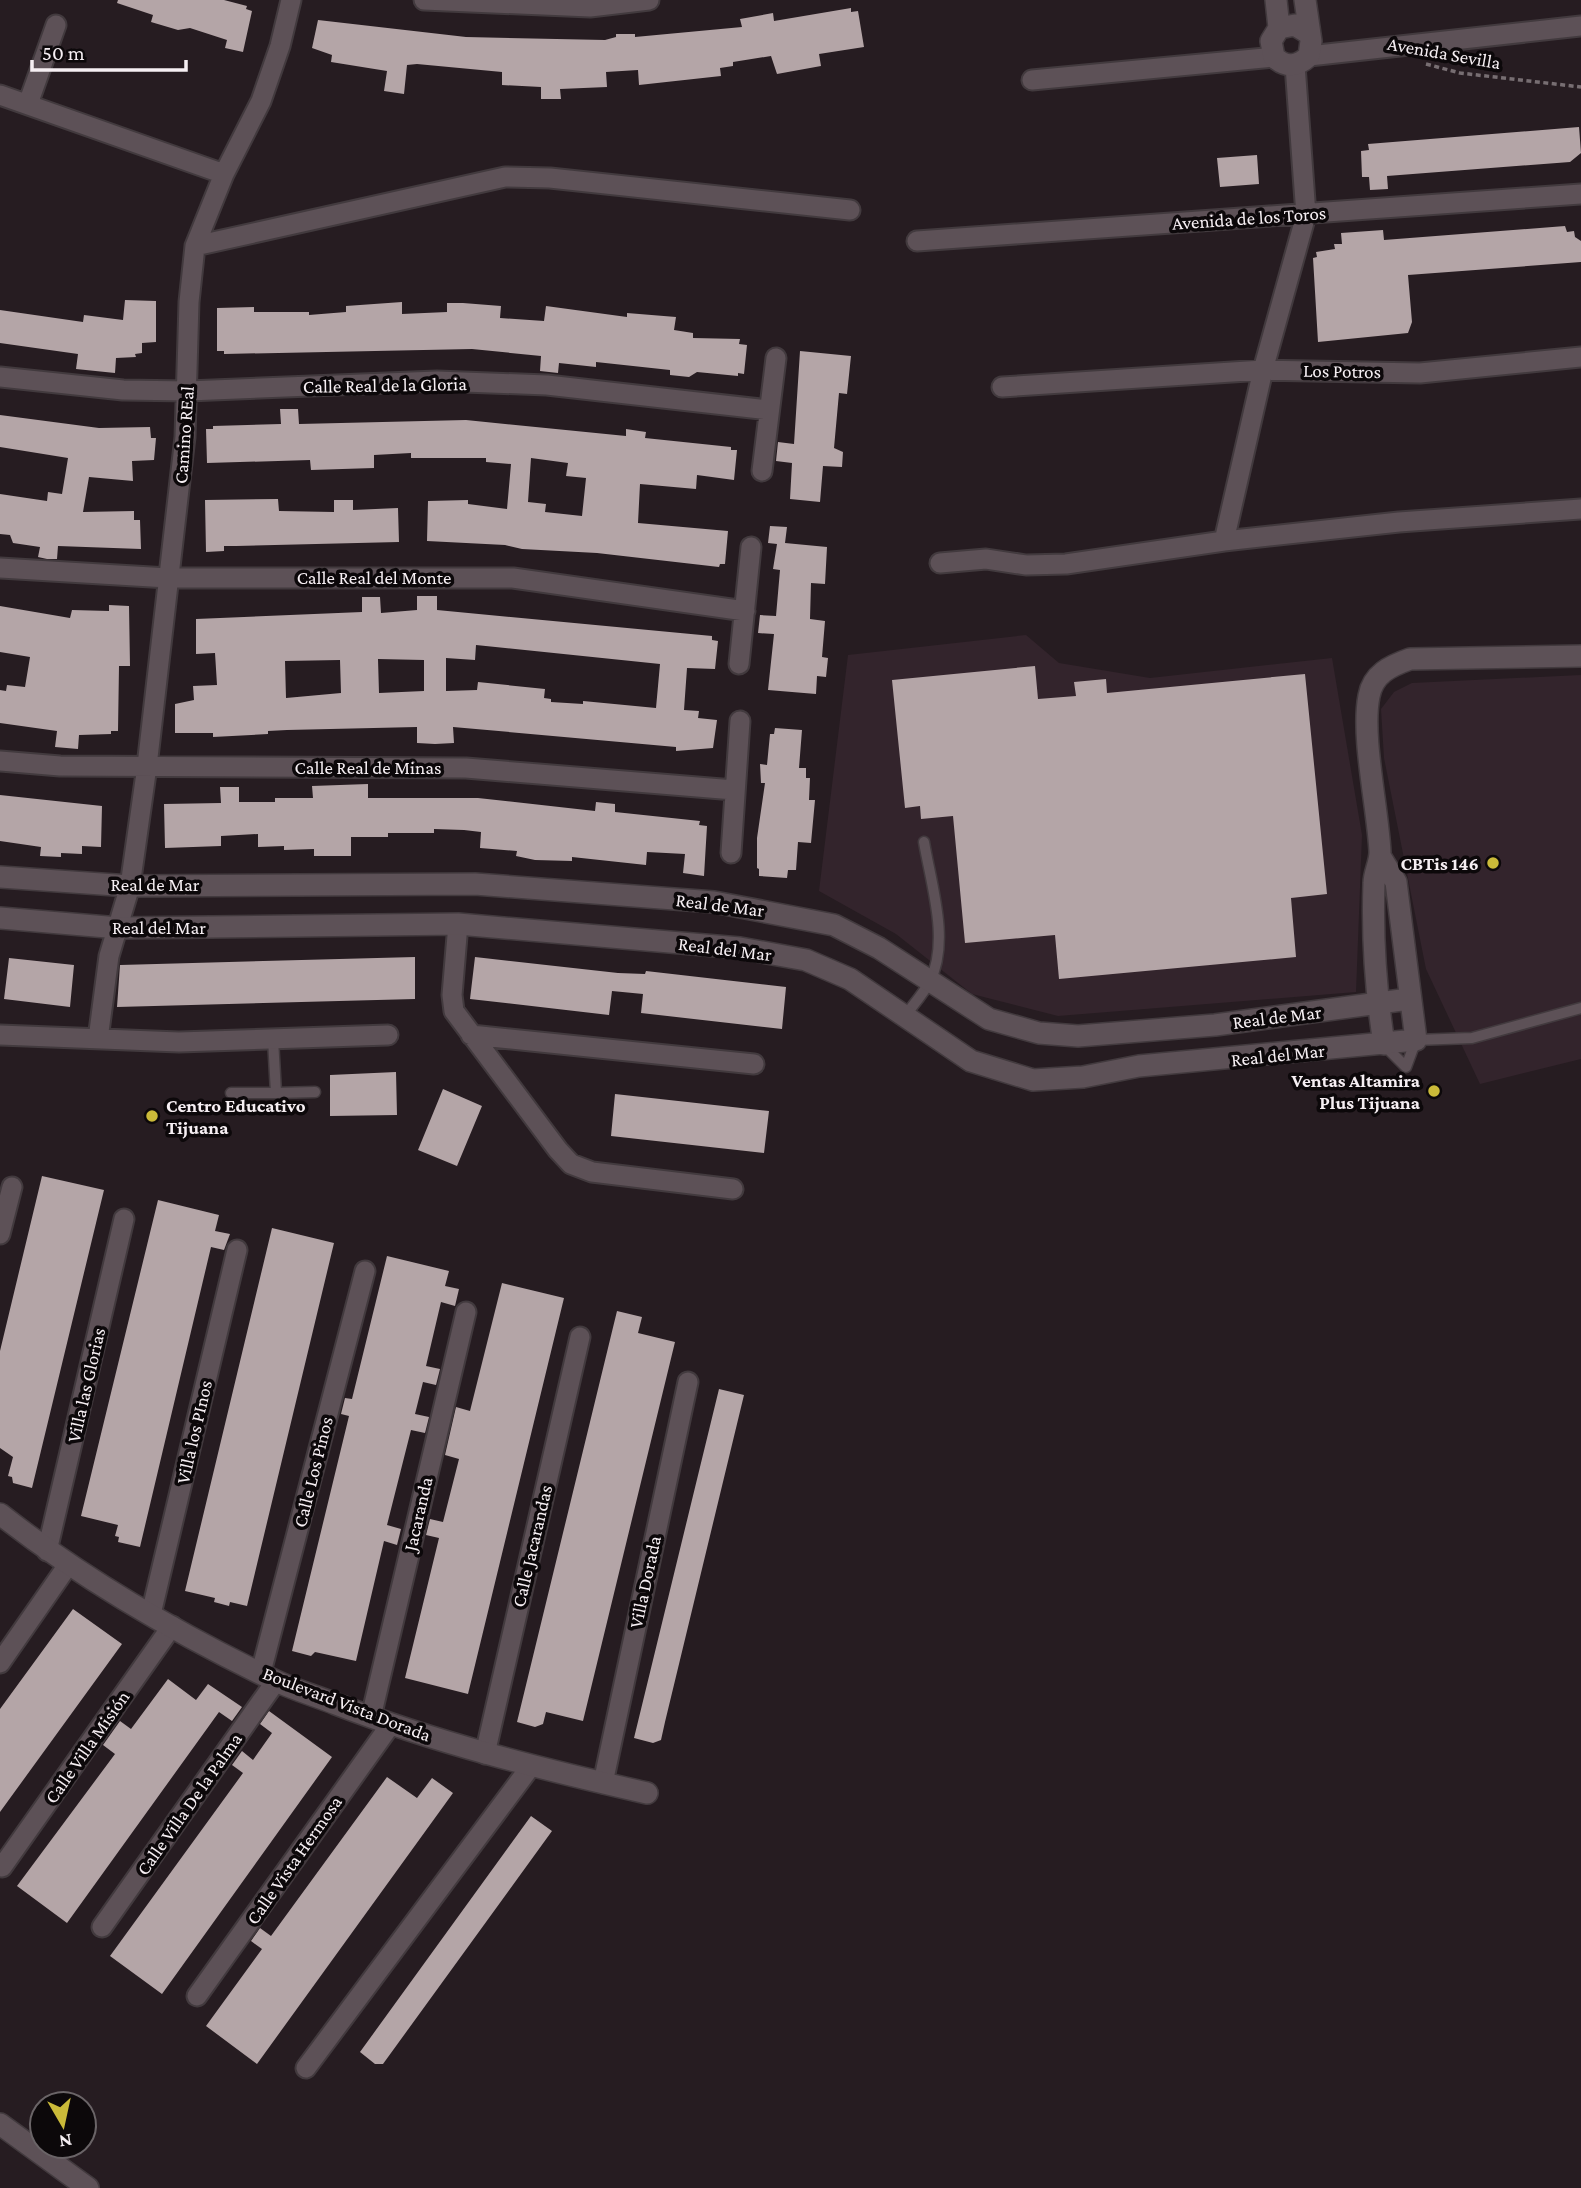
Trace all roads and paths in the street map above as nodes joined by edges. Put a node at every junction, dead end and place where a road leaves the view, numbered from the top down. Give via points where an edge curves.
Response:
1 (290, 0) edge
2 (424, 0) edge
3 (649, 0) edge
4 (1276, 0) edge
5 (1305, 0) edge
6 (56, 25) dead end
7 (1581, 26) edge
8 (1279, 28) junction
9 (1308, 33) junction
10 (1274, 57) junction
11 (1302, 61) junction
12 (1414, 61) dead end
13 (1032, 80) dead end
14 (1581, 87) edge
15 (0, 95) edge
16 (28, 104) junction
17 (224, 174) junction
18 (1581, 194) edge
19 (850, 210) dead end
20 (1306, 215) junction
21 (917, 241) dead end
22 (195, 246) junction
23 (1581, 357) edge
24 (776, 358) dead end
25 (1263, 370) junction
26 (0, 377) edge
27 (1002, 387) dead end
28 (188, 391) junction
29 (769, 410) junction
30 (762, 471) dead end
31 (1581, 509) edge
32 (1224, 541) junction
33 (751, 547) dead end
34 (940, 563) dead end
35 (0, 568) edge
36 (167, 578) junction
37 (745, 611) junction
38 (1581, 656) edge
39 (739, 664) dead end
40 (740, 721) dead end
41 (0, 761) edge
42 (147, 766) junction
43 (734, 790) junction
44 (924, 842) dead end
45 (730, 853) dead end
46 (1380, 856) junction
47 (0, 877) edge
48 (130, 886) junction
49 (0, 918) edge
50 (458, 923) junction
51 (119, 928) junction
52 (930, 982) junction
53 (1409, 999) junction
54 (1378, 1003) junction
55 (1581, 1008) edge
56 (905, 1016) junction
57 (0, 1035) edge
58 (388, 1035) dead end
59 (471, 1035) junction
60 (274, 1039) junction
61 (98, 1040) junction
62 (1416, 1040) junction
63 (1384, 1044) junction
64 (754, 1064) dead end
65 (315, 1092) dead end
66 (231, 1093) dead end
67 (276, 1093) junction
68 (12, 1186) dead end
69 (733, 1189) dead end
70 (124, 1219) dead end
71 (0, 1234) edge
72 (237, 1251) dead end
73 (365, 1271) dead end
74 (466, 1312) dead end
75 (580, 1337) dead end
76 (688, 1382) dead end
77 (0, 1514) edge
78 (47, 1551) junction
79 (68, 1565) junction
80 (151, 1614) junction
81 (172, 1626) junction
82 (0, 1663) edge
83 (269, 1677) junction
84 (370, 1717) junction
85 (391, 1724) junction
86 (485, 1754) junction
87 (531, 1766) junction
88 (603, 1783) junction
89 (647, 1793) dead end
90 (2, 1867) dead end
91 (102, 1927) dead end
92 (197, 1996) dead end
93 (306, 2068) dead end
94 (0, 2124) edge
95 (88, 2188) edge

1 - 17 street, Camino REal via 261,101
2 - 3 street via 590,7
4 - 8 street
5 - 9 street
6 - 16 street
7 - 11 street
8 - 9 street via 1295,25
8 - 10 street via 1271,41
9 - 11 street via 1311,41
10 - 11 street via 1287,65
10 - 13 street
11 - 20 street
12 - 14 path, Avenida Sevilla via 1460,73
15 - 16 street
16 - 17 street
17 - 22 street, Camino REal
18 - 20 street, Avenida de los Toros
19 - 22 street via 505,177
20 - 21 street, Avenida de los Toros
20 - 25 street
22 - 28 street, Camino REal
23 - 25 street, Los Potros via 1420,373
24 - 29 street
25 - 27 street, Los Potros
25 - 32 street
26 - 28 street, Calle Real de la Gloria via 123,390
28 - 29 street, Calle Real de la Gloria via 437,381 547,386
28 - 36 street, Camino REal
29 - 30 street
31 - 32 street
32 - 34 street via 1066,564 986,559
33 - 37 street
35 - 36 street, Calle Real del Monte
36 - 37 street, Calle Real del Monte via 513,578
36 - 42 street, Camino REal
37 - 39 street
38 - 46 street via 1432,657 1393,664 1379,674 1368,698 1368,726
40 - 43 street
41 - 42 street, Calle Real de Minas
42 - 43 street, Calle Real de Minas via 466,768
42 - 48 street, Camino REal
43 - 45 street
44 - 52 lane via 939,936
46 - 53 street via 1395,882
46 - 54 street via 1373,880
47 - 48 street, Real de Mar
48 - 51 street, Camino REal
48 - 52 street, Real de Mar via 475,884 714,902 834,925
49 - 51 street, Real del Mar
50 - 51 street, Real del Mar
50 - 56 street, Real del Mar via 740,948 806,960 850,979
50 - 59 street via 452,1002
51 - 61 street, Camino REal via 108,956
52 - 54 street, Real de Mar via 989,1019 1078,1037 1215,1025
52 - 56 lane
53 - 54 street, Real de Mar
53 - 62 street
54 - 63 street
55 - 62 lane via 1472,1038
56 - 63 street, Real del Mar via 971,1061 1033,1080
57 - 61 street
58 - 60 street
59 - 64 street
59 - 69 street via 571,1164 592,1172
60 - 61 street
60 - 67 lane
62 - 63 street, Real del Mar
65 - 67 lane
66 - 67 lane
68 - 71 street
70 - 78 street, Villa las Glorias
72 - 80 street, Villa los PInos
73 - 83 street, Calle Los Pinos
74 - 84 street, Jacaranda
75 - 86 street, Calle Jacarandas
76 - 88 street, Villa Dorada
77 - 78 street, Boulevard Vista Dorada
78 - 79 street, Boulevard Vista Dorada
79 - 80 street, Boulevard Vista Dorada
79 - 82 street
80 - 81 street, Boulevard Vista Dorada
81 - 83 street, Boulevard Vista Dorada
81 - 90 street, Calle Villa Misión
83 - 84 street, Boulevard Vista Dorada
83 - 91 street, Calle Villa De la Palma
84 - 85 street, Boulevard Vista Dorada
85 - 86 street, Boulevard Vista Dorada
85 - 92 street, Calle Vista Hermosa
86 - 87 street, Boulevard Vista Dorada
87 - 88 street, Boulevard Vista Dorada
87 - 93 street
88 - 89 street, Boulevard Vista Dorada
94 - 95 street

